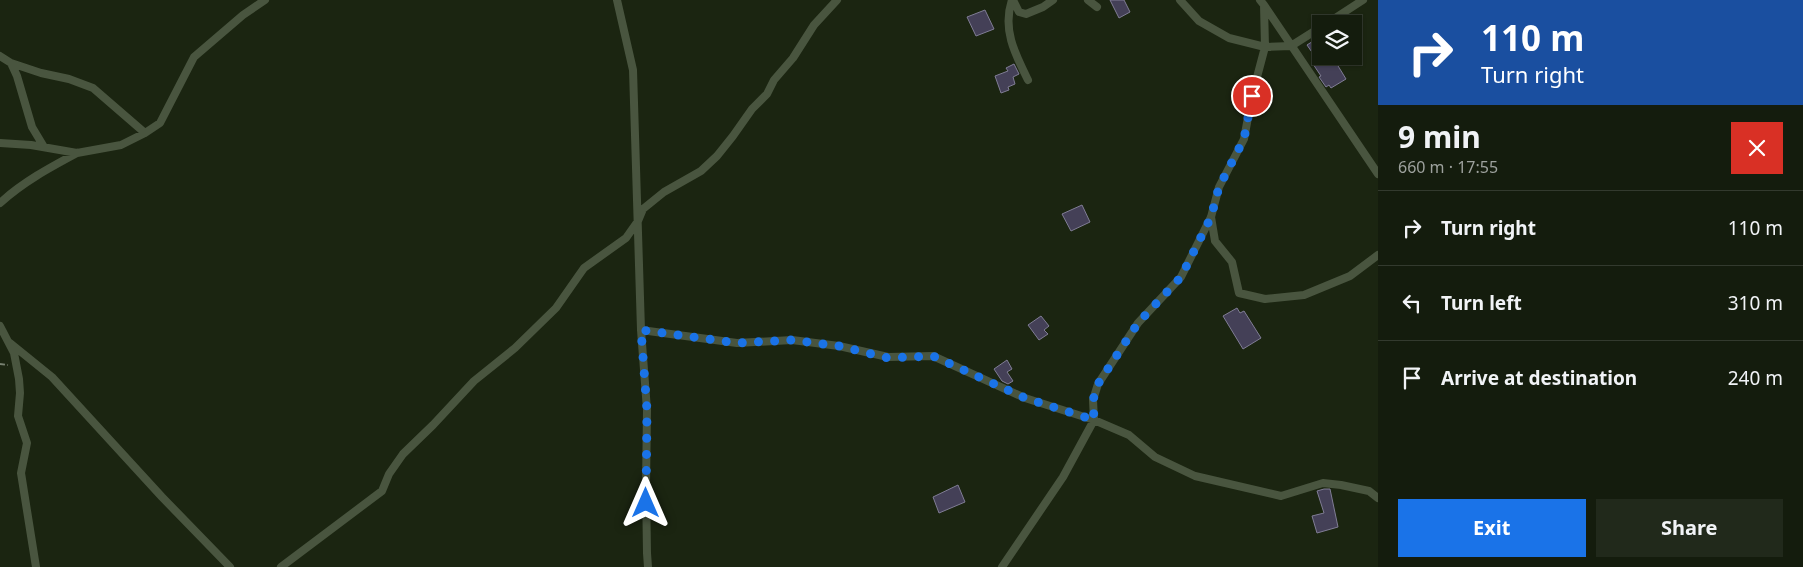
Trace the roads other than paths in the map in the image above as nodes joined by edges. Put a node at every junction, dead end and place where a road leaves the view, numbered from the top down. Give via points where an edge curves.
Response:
1 (264, 0) edge
2 (617, 0) edge
3 (837, 0) edge
4 (1013, 0) edge
5 (1053, 0) edge
6 (1088, 0) edge
7 (1180, 0) edge
8 (1363, 0) edge
9 (1262, 3) edge
10 (1097, 6) dead end
11 (1340, 15) edge
12 (1312, 33) edge
13 (1291, 46) junction
14 (1265, 47) junction
15 (0, 56) edge
16 (10, 63) junction
17 (1028, 80) dead end
18 (145, 133) junction
19 (0, 143) edge
20 (44, 147) junction
21 (77, 153) junction
22 (1378, 174) edge
23 (0, 203) edge
24 (1211, 217) junction
25 (638, 222) junction
26 (1378, 255) edge
27 (0, 326) edge
28 (641, 330) junction
29 (10, 343) junction
30 (1094, 420) junction
31 (1378, 498) edge
32 (36, 567) edge
33 (230, 567) edge
34 (281, 567) edge
35 (648, 567) edge
36 (1002, 567) edge

1 - 18 street via 194,57 160,123
2 - 25 street via 633,70
3 - 25 street via 814,25 793,58 717,156 701,171 664,192 643,209
4 - 5 street via 1019,12 1026,14
4 - 17 street via 1008,26 1012,47
6 - 10 street
7 - 14 street via 1207,26 1229,38
8 - 11 street
9 - 13 street
9 - 14 street
12 - 13 street
13 - 14 street
13 - 22 street
14 - 24 street via 1244,139 1219,187
15 - 16 street
16 - 18 street via 92,88
16 - 20 street via 32,127
18 - 21 street via 121,145
19 - 20 street
20 - 21 street
21 - 23 street via 40,173
24 - 26 street via 1216,241 1232,262 1239,293 1265,299 1304,295 1350,276
24 - 30 street via 1181,277 1138,323 1098,384 1093,400
25 - 28 street
25 - 34 street via 626,238 584,268 556,308 515,348 474,381 402,454 382,490
27 - 29 street
28 - 30 street via 737,343 792,340 839,346 888,358 933,356 1025,398
28 - 35 street via 647,410
29 - 32 street via 19,379 18,416 27,443 21,473
29 - 33 street via 52,377
30 - 31 street via 1129,435 1155,457 1195,476 1281,496 1323,483 1369,491
30 - 36 street via 1063,477

